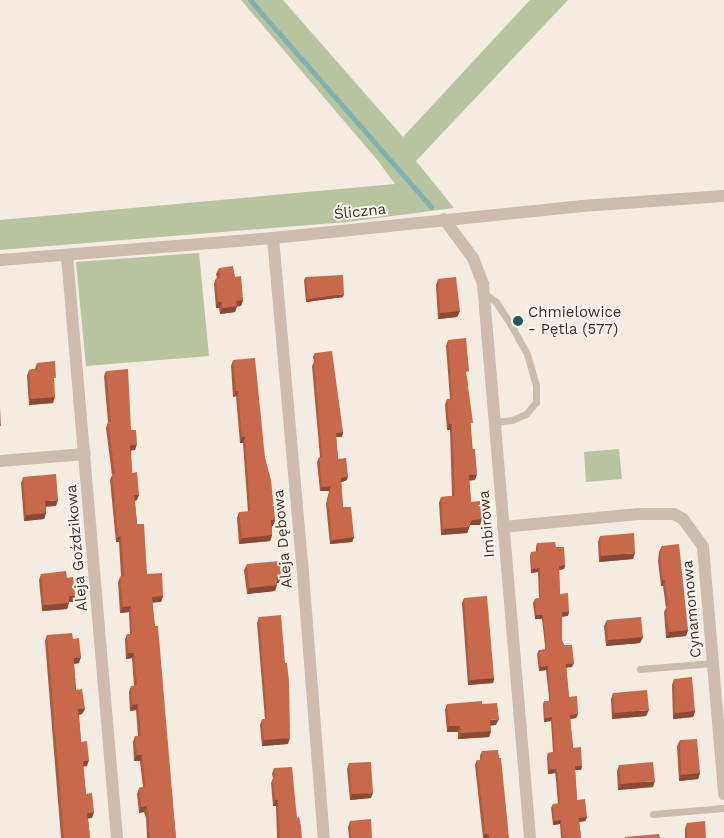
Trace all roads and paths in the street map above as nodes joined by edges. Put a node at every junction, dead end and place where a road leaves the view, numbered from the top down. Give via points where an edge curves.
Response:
1 (724, 196) edge
2 (444, 219) junction
3 (273, 238) junction
4 (67, 256) junction
5 (0, 260) edge
6 (484, 293) junction
7 (495, 422) junction
8 (85, 454) junction
9 (0, 461) edge
10 (503, 527) junction
11 (713, 663) junction
12 (640, 669) dead end
13 (724, 794) edge
14 (724, 808) edge
15 (653, 814) dead end
16 (117, 838) edge
17 (324, 838) edge
18 (530, 838) edge

1 - 2 street, Śliczna
2 - 3 street, Śliczna
2 - 6 street, Imbirowa via 479,268
3 - 4 street, Śliczna
3 - 17 street, Aleja Dębowa
4 - 5 street, Śliczna
4 - 8 street, Aleja Goździkowa
6 - 7 street, Imbirowa
6 - 7 lane via 496,302 519,340 533,369 536,385 536,402 526,414
7 - 10 street, Imbirowa
8 - 9 street
8 - 16 street, Aleja Goździkowa
10 - 11 street, Cynamonowa via 638,514 674,514 682,519 703,547
10 - 18 street, Imbirowa
11 - 12 lane
11 - 13 street, Cynamonowa
14 - 15 lane

